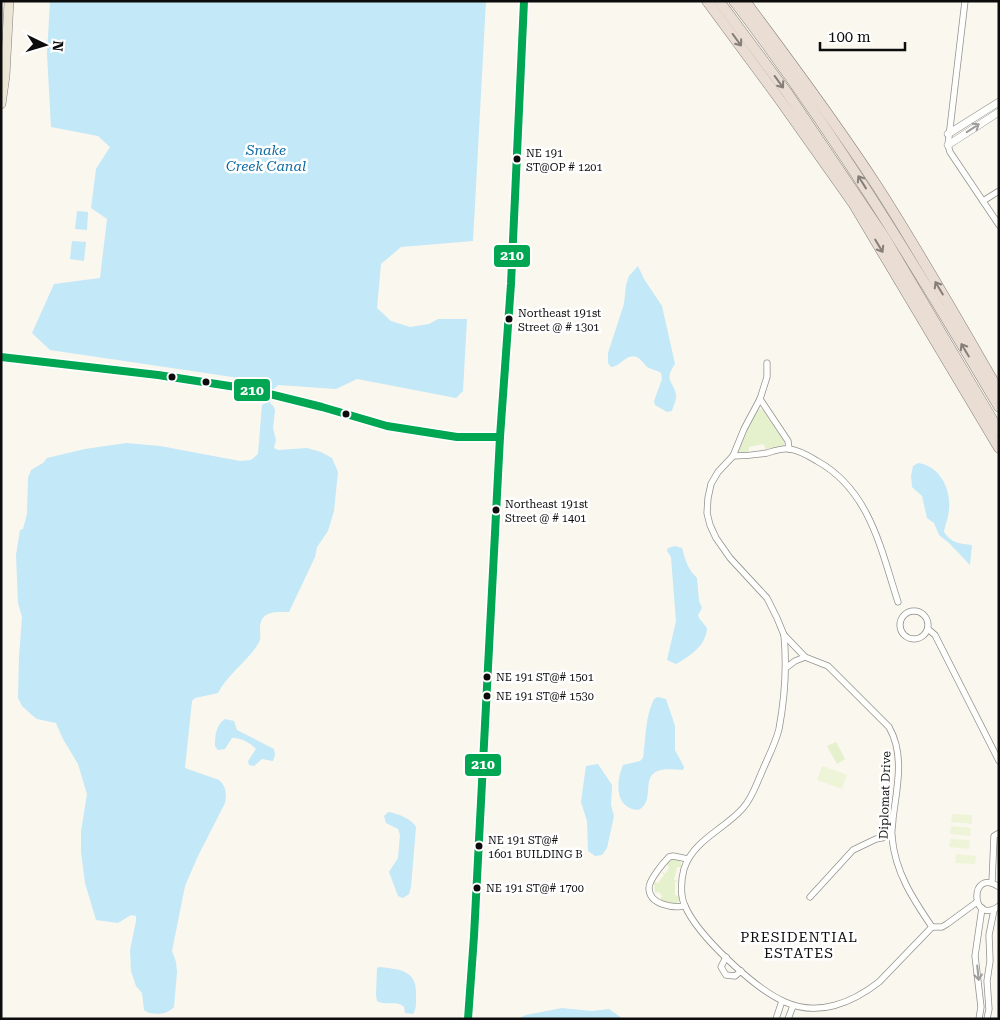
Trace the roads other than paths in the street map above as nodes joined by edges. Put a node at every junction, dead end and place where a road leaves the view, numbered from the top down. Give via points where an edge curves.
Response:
1 (9, 1) edge
2 (524, 1) edge
3 (707, 1) edge
4 (719, 1) edge
5 (734, 1) edge
6 (743, 1) edge
7 (965, 1) edge
8 (3, 69) edge
9 (999, 102) edge
10 (1, 104) edge
11 (999, 112) edge
12 (948, 134) junction
13 (948, 145) junction
14 (999, 190) edge
15 (983, 201) junction
16 (999, 225) edge
17 (3, 358) edge
18 (767, 363) dead end
19 (999, 391) edge
20 (760, 399) junction
21 (999, 407) edge
22 (999, 431) edge
23 (500, 437) junction
24 (999, 448) edge
25 (789, 449) junction
26 (733, 456) junction
27 (898, 602) dead end
28 (928, 629) junction
29 (784, 635) junction
30 (805, 657) junction
31 (787, 667) junction
32 (999, 761) edge
33 (999, 833) edge
34 (892, 836) junction
35 (688, 859) junction
36 (992, 883) junction
37 (999, 887) edge
38 (810, 897) dead end
39 (977, 902) junction
40 (685, 906) junction
41 (982, 908) junction
42 (996, 908) edge
43 (932, 927) junction
44 (976, 949) junction
45 (990, 951) junction
46 (726, 957) junction
47 (741, 971) junction
48 (782, 1001) junction
49 (793, 1006) junction
50 (468, 1019) edge
51 (776, 1019) edge
52 (788, 1019) edge
53 (979, 1019) edge
54 (987, 1019) edge

1 - 8 main road
2 - 23 street via 511,284
3 -> 24 highway via 853,203
4 -> 22 highway via 788,94 880,231
21 -> 5 highway via 855,171
19 -> 6 highway via 876,186
7 - 12 street
8 - 10 main road
9 - 12 street
13 -> 11 street
12 - 13 street
13 - 15 street
14 - 15 street
15 - 16 street
17 - 23 street via 158,375 262,392 387,426 457,437
18 - 20 street via 767,377
20 - 25 street via 788,441
20 - 26 street
23 - 50 street
25 - 26 street
25 - 27 street via 825,465 864,507
26 - 29 street via 711,484 707,512 710,525 730,558 767,598
28 - 28 street via 920,638 912,639 904,636 899,623 908,612 918,611 926,617
28 - 32 street via 935,635
29 - 30 street
29 - 31 street
30 - 31 street
30 - 34 street, Diplomat Drive via 828,666 841,677 888,727 895,739 898,770
31 - 35 street via 778,730 750,797 744,808 696,848
33 - 36 street via 994,836
34 - 38 street via 876,839 853,850
34 - 43 street, Diplomat Drive via 898,869
35 - 40 street via 682,879
35 - 40 street via 669,858 649,888 659,902 674,907
36 - 37 street
36 - 39 street via 980,887
39 - 41 street
39 - 43 street via 942,927
40 - 46 street via 700,929
41 - 42 street
41 - 44 street
42 - 45 street via 989,935
43 - 49 street via 879,982 855,998 826,1008
44 - 45 street
44 -> 53 street via 981,1007
45 - 54 street
46 - 47 street
46 - 47 street via 721,967 726,975 735,976
47 - 48 street
48 - 49 street
48 - 51 street
49 - 52 street

